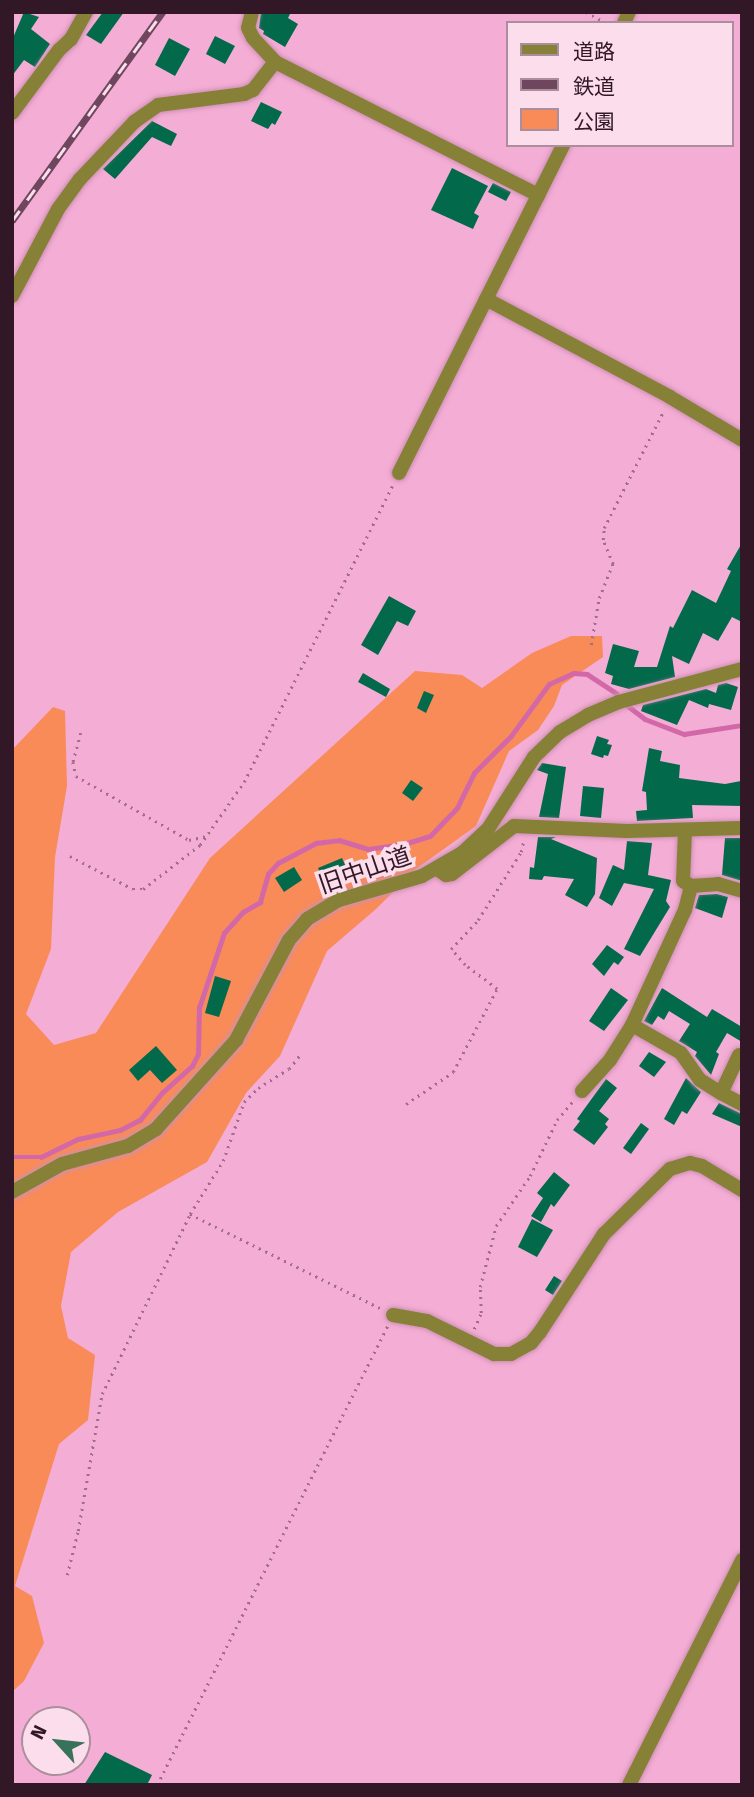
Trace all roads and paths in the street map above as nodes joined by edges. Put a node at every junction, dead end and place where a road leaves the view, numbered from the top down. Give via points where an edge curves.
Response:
1 (86, 12) edge
2 (252, 12) edge
3 (586, 12) edge
4 (603, 21) edge
5 (275, 62) junction
6 (12, 113) edge
7 (562, 147) edge
8 (538, 195) junction
9 (12, 296) edge
10 (486, 299) junction
11 (670, 397) junction
12 (742, 440) edge
13 (399, 473) joint
14 (591, 645) dead end
15 (742, 669) edge
16 (81, 733) dead end
17 (528, 825) junction
18 (742, 828) edge
19 (685, 831) junction
20 (207, 836) junction
21 (70, 856) dead end
22 (437, 869) junction
23 (691, 886) junction
24 (742, 891) edge
25 (632, 1025) junction
26 (300, 1055) dead end
27 (739, 1055) dead end
28 (582, 1091) joint
29 (721, 1093) junction
30 (406, 1104) dead end
31 (742, 1104) edge
32 (742, 1190) edge
33 (12, 1192) edge
34 (190, 1214) junction
35 (393, 1315) junction
36 (467, 1341) junction
37 (742, 1560) edge
38 (67, 1575) dead end
39 (157, 1785) edge
40 (629, 1785) edge

1 - 6 street via 71,39
2 - 5 street via 248,28
3 - 4 path
5 - 8 street
5 - 9 street via 253,90 244,94 158,105 134,122 58,209
7 - 8 street
8 - 10 street
10 - 11 street
10 - 13 street
11 - 12 street
11 - 14 path via 604,528 603,540 613,564 599,598
13 - 20 path via 244,782
15 - 22 street, 旧中山道 via 637,696 567,727 534,757 488,829
16 - 20 path via 73,762 76,776 189,840
17 - 19 street
17 - 22 street via 514,825 501,833 452,874
17 - 30 path via 521,852 478,920 451,949 497,989 453,1072
18 - 19 street
19 - 23 street via 683,881
20 - 21 path via 143,889 133,889
22 - 33 street, 旧中山道 via 339,900 307,919 285,948 236,1040 166,1120 128,1146 62,1164
23 - 24 street via 718,884
23 - 25 street via 685,910
25 - 28 street via 610,1060
25 - 29 street via 681,1054 700,1080
26 - 34 path via 289,1069 244,1102 223,1161
27 - 29 street
28 - 36 path via 557,1120 530,1176 496,1226 480,1287 481,1313
29 - 31 street
32 - 36 street via 702,1166 690,1163 670,1169 604,1234 531,1343 503,1355
34 - 35 path
34 - 38 path via 102,1394
35 - 36 street via 427,1321
35 - 39 path
37 - 40 street

